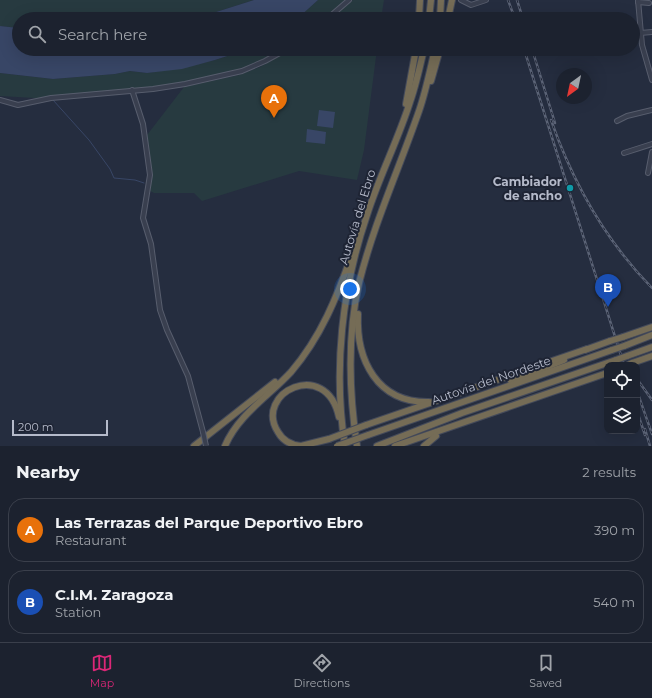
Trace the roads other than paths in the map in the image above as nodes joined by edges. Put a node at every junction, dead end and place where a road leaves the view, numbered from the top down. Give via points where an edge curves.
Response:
1 (349, 0) edge
2 (420, 0) edge
3 (431, 0) edge
4 (441, 0) edge
5 (452, 0) edge
6 (461, 0) edge
7 (486, 0) edge
8 (638, 1) edge
9 (650, 3) dead end
10 (335, 12) edge
11 (419, 12) edge
12 (430, 12) edge
13 (440, 12) edge
14 (449, 12) edge
15 (639, 12) edge
16 (652, 32) edge
17 (640, 33) joint
18 (274, 56) edge
19 (415, 56) edge
20 (422, 56) edge
21 (433, 56) edge
22 (438, 56) edge
23 (652, 80) edge
24 (132, 90) junction
25 (0, 100) edge
26 (419, 110) junction
27 (652, 110) edge
28 (617, 121) dead end
29 (652, 144) edge
30 (652, 152) edge
31 (624, 153) dead end
32 (387, 161) junction
33 (648, 173) dead end
34 (378, 183) junction
35 (364, 269) junction
36 (652, 327) edge
37 (652, 336) edge
38 (652, 347) edge
39 (587, 349) junction
40 (652, 356) edge
41 (299, 361) junction
42 (636, 362) edge
43 (604, 374) edge
44 (496, 389) junction
45 (550, 393) junction
46 (436, 401) junction
47 (495, 403) junction
48 (456, 426) junction
49 (194, 446) edge
50 (206, 446) edge
51 (225, 446) edge
52 (301, 446) edge
53 (337, 446) edge
54 (344, 446) edge
55 (357, 446) edge
56 (377, 446) edge
57 (395, 446) edge
58 (424, 446) edge

1 - 10 street
2 - 11 highway
3 - 12 highway
4 - 13 highway
5 - 14 highway
6 - 7 street via 471,5
8 - 9 street
8 - 15 street
16 - 17 street
17 - 23 street
18 - 24 street via 242,71 185,84
19 - 32 highway via 407,100
20 - 32 highway, Autovía del Ebro via 411,102
21 - 26 highway, Autovía del Ebro
22 - 26 highway via 429,88
24 - 25 street via 51,98 18,105
24 - 50 street, bridge via 143,124 149,168 150,178 143,218 151,244 160,310 188,376
26 - 35 highway, Autovía del Ebro via 378,218
27 - 28 street
29 - 31 street
30 - 33 street
32 - 34 highway, Autovía del Ebro
34 - 41 highway via 333,307 318,335
34 - 54 highway, Autovía del Ebro via 356,253 341,334 340,382
35 - 46 highway via 358,325 361,352 366,365 379,382 394,394 412,401
35 - 55 highway, Autovía del Ebro via 356,303 350,376
36 - 39 highway, bridge
37 - 44 highway, Autovía del Nordeste, bridge
38 - 47 highway, Autovía del Nordeste, bridge
39 - 44 highway
39 - 46 highway
40 - 42 highway
41 - 49 highway
41 - 51 highway via 234,428
43 - 45 highway
44 - 53 highway, Autovía del Nordeste, bridge
45 - 47 highway
45 - 48 highway
46 - 52 highway, bridge via 329,439
47 - 56 highway, Autovía del Nordeste
48 - 57 highway
48 - 58 highway via 431,439
52 - 54 highway via 290,444 281,437 273,415 282,395 293,387 302,385 317,387 331,398 339,416

